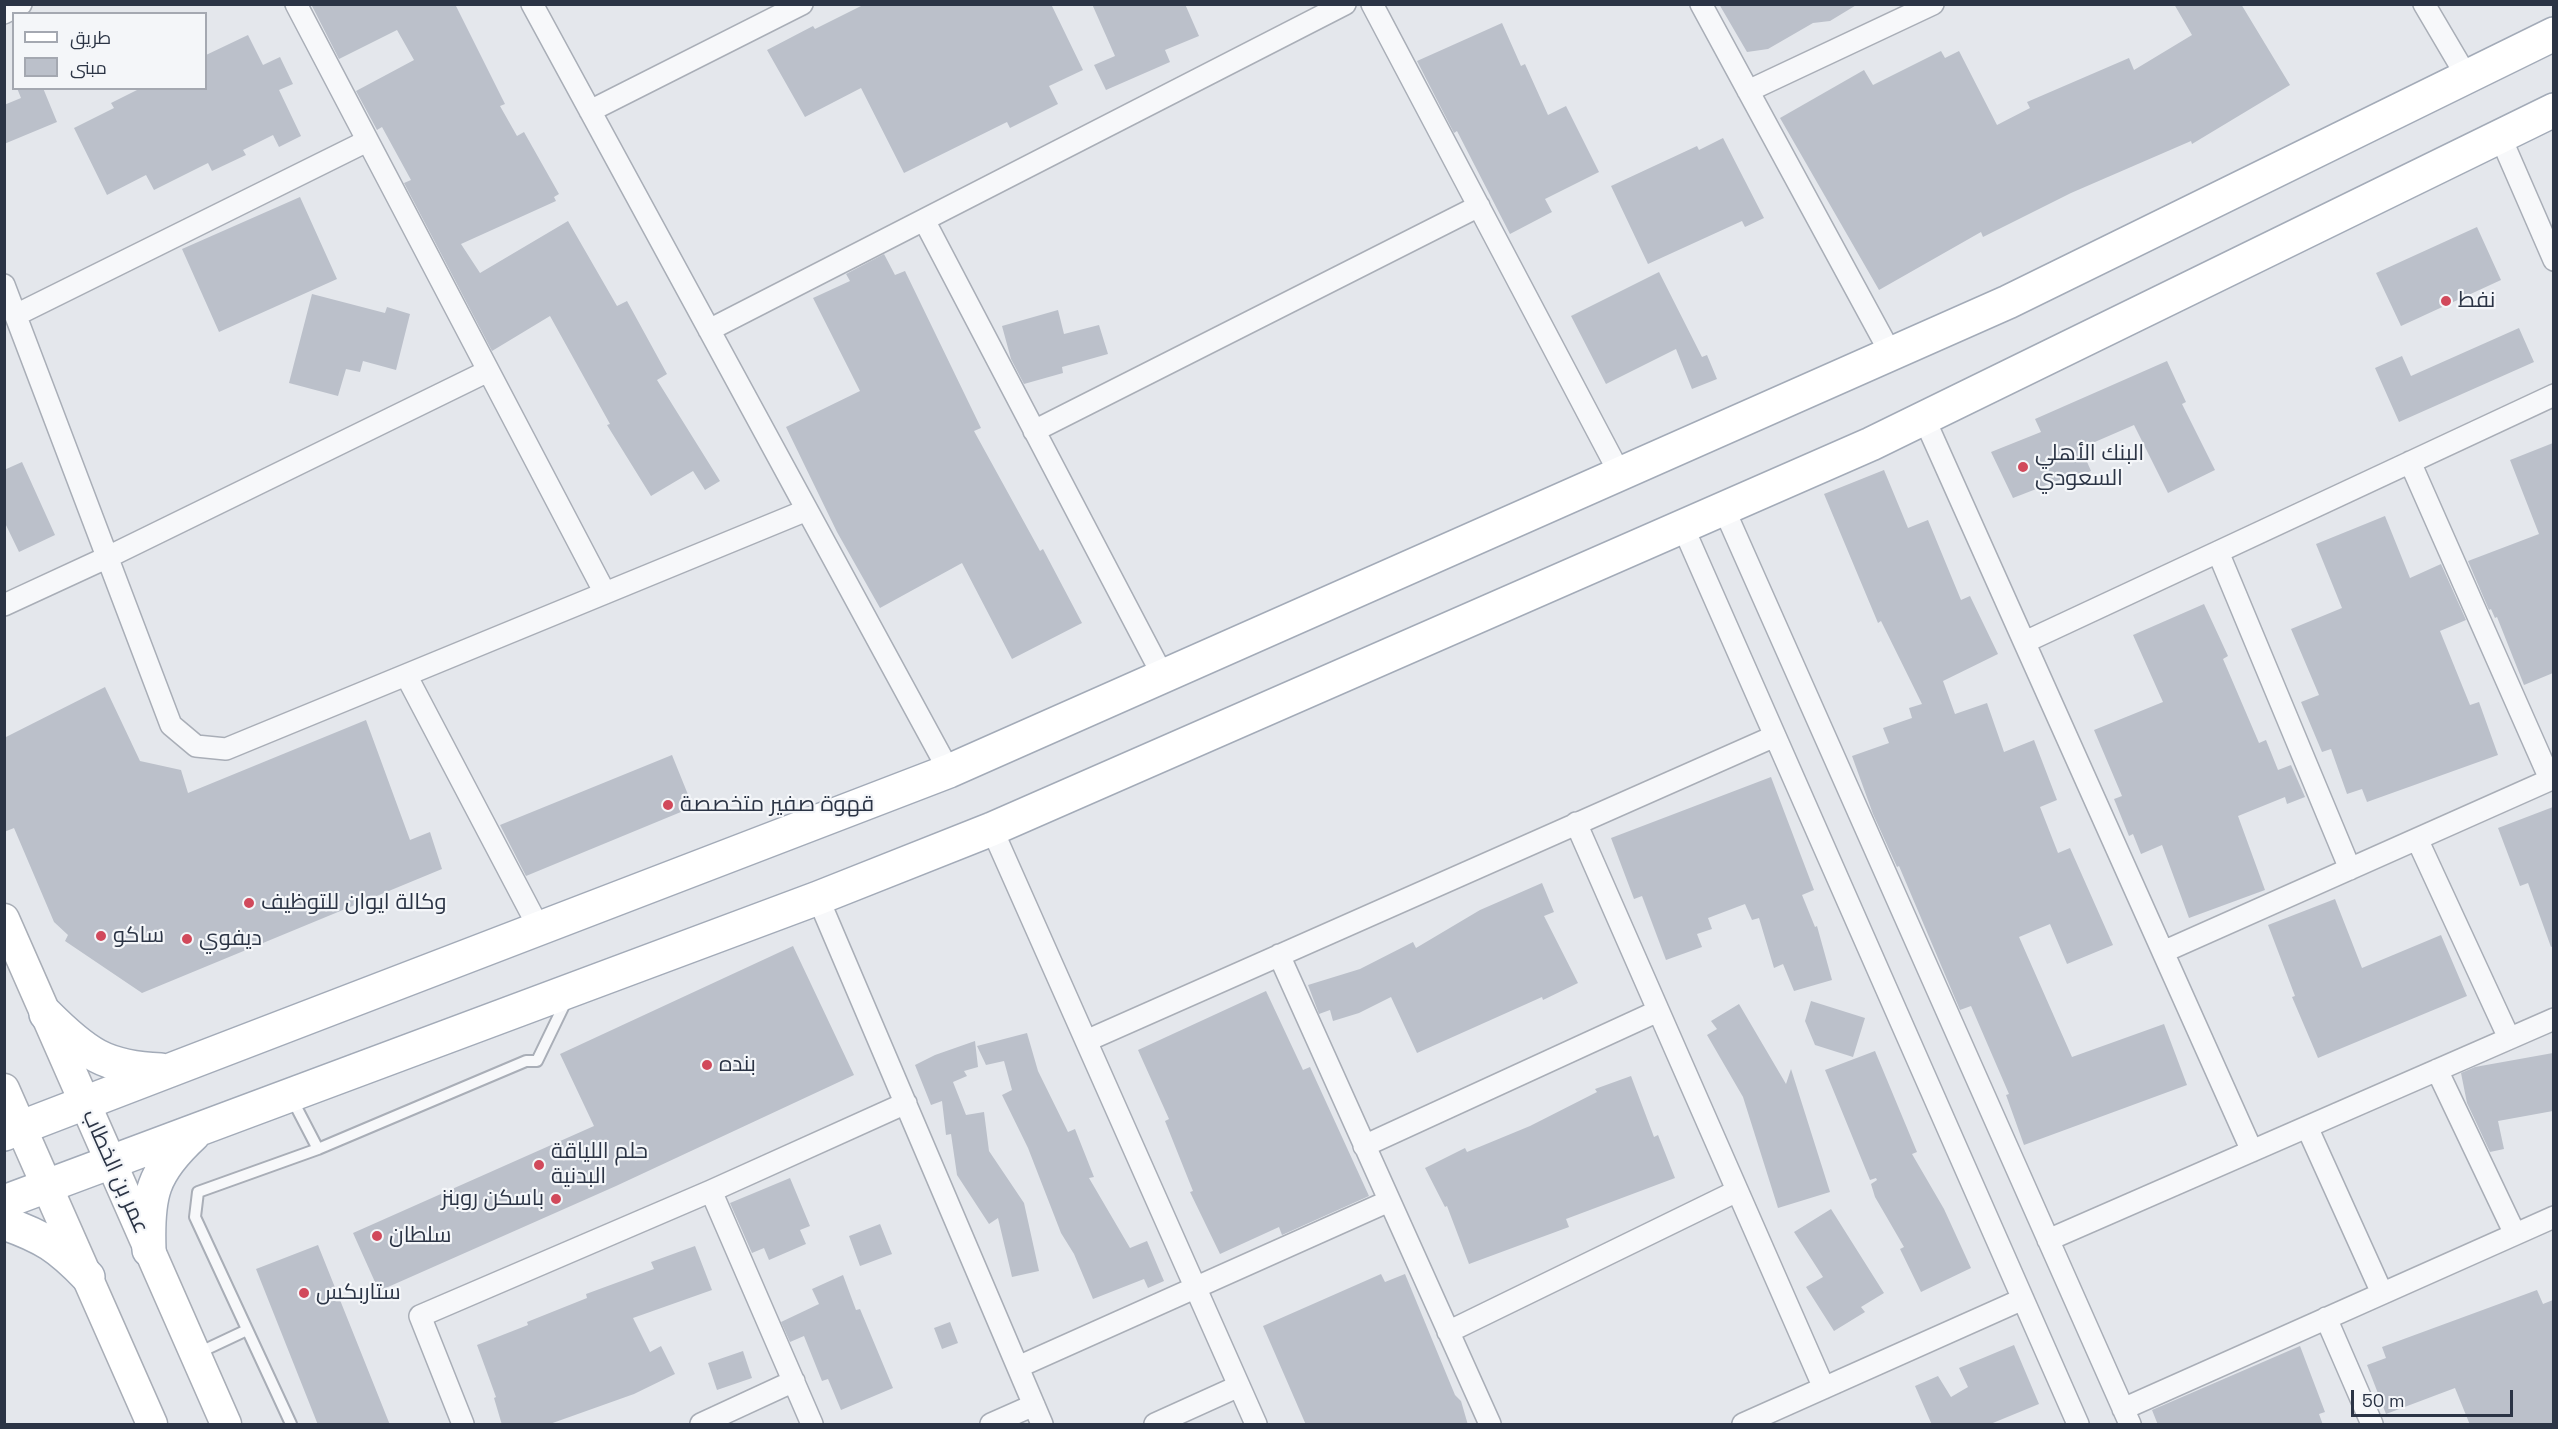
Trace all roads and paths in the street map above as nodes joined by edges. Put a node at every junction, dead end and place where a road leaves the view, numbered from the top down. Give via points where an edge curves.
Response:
1 (21, 4) edge
2 (296, 4) edge
3 (532, 4) edge
4 (802, 4) edge
5 (1345, 4) edge
6 (1372, 4) edge
7 (1701, 4) edge
8 (1933, 4) edge
9 (2424, 4) edge
10 (4, 13) edge
11 (2553, 34) edge
12 (2467, 77) junction
13 (1748, 91) junction
14 (2553, 110) edge
15 (590, 111) junction
16 (2500, 136) junction
17 (367, 141) junction
18 (1479, 206) junction
19 (924, 220) junction
20 (2553, 260) edge
21 (4, 285) edge
22 (16, 315) junction
23 (709, 330) junction
24 (1892, 354) junction
25 (488, 371) junction
26 (2553, 395) edge
27 (1924, 418) junction
28 (1034, 430) junction
29 (2410, 462) junction
30 (1620, 474) junction
31 (1724, 509) junction
32 (807, 510) junction
33 (1683, 527) junction
34 (2218, 552) junction
35 (108, 557) junction
36 (605, 593) junction
37 (4, 605) edge
38 (2025, 642) junction
39 (406, 675) junction
40 (1163, 676) junction
41 (1775, 736) junction
42 (949, 771) junction
43 (2552, 778) edge
44 (1576, 824) junction
45 (992, 829) junction
46 (2417, 839) junction
47 (2350, 869) junction
48 (818, 898) junction
49 (4, 920) edge
50 (539, 928) junction
51 (2163, 952) junction
52 (1279, 955) junction
53 (571, 990) junction
54 (1658, 1011) junction
55 (46, 1014) junction
56 (2553, 1018) edge
57 (2510, 1038) junction
58 (1086, 1041) junction
59 (2437, 1070) junction
60 (169, 1071) junction
61 (4, 1089) edge
62 (290, 1095) junction
63 (85, 1103) junction
64 (906, 1103) junction
65 (2307, 1127) junction
66 (13, 1131) edge
67 (197, 1131) junction
68 (1364, 1146) junction
69 (318, 1149) junction
70 (2252, 1151) junction
71 (111, 1163) junction
72 (49, 1186) junction
73 (711, 1191) junction
74 (1737, 1191) junction
75 (1389, 1201) junction
76 (4, 1202) edge
77 (2553, 1217) edge
78 (4, 1223) edge
79 (2515, 1234) junction
80 (2048, 1240) junction
81 (149, 1250) junction
82 (88, 1277) junction
83 (1195, 1286) junction
84 (2382, 1293) junction
85 (2023, 1299) junction
86 (2326, 1318) junction
87 (247, 1330) junction
88 (1448, 1332) junction
89 (195, 1354) junction
90 (1018, 1367) junction
91 (794, 1381) junction
92 (1239, 1386) junction
93 (1824, 1388) junction
94 (1034, 1405) junction
95 (2126, 1417) edge
96 (152, 1425) edge
97 (226, 1425) edge
98 (291, 1425) edge
99 (463, 1425) edge
100 (701, 1425) edge
101 (812, 1425) edge
102 (991, 1425) edge
103 (1042, 1425) edge
104 (1155, 1425) edge
105 (1256, 1425) edge
106 (1490, 1425) edge
107 (1743, 1425) edge
108 (2079, 1425) edge
109 (2372, 1425) edge

1 - 10 street
2 - 17 street
3 - 15 street
4 - 15 street
5 - 19 street
6 - 18 street
7 - 13 street
8 - 13 street
9 - 12 street
11 - 12 main road
12 - 24 main road via 2008,302
13 - 24 street
14 - 16 main road
15 - 23 street
16 - 20 street
16 - 27 main road
17 - 22 street
17 - 25 street
18 - 28 street
18 - 30 street
19 - 23 street
19 - 28 street
21 - 22 street
22 - 35 street
23 - 32 street
24 - 30 main road
25 - 35 street
25 - 36 street
26 - 29 street
27 - 31 main road
27 - 38 street
28 - 40 street
29 - 34 street
29 - 43 street
30 - 40 main road
31 - 33 main road
31 - 80 street
32 - 36 street
32 - 42 street
33 - 41 street
33 - 45 main road
34 - 38 street
34 - 47 street
35 - 37 street
35 - 39 street via 171,725 196,746 226,749
36 - 39 street
38 - 51 street
39 - 50 street
40 - 42 main road
41 - 44 street
41 - 85 street
42 - 50 main road
43 - 46 street
44 - 52 street
44 - 54 street
45 - 48 main road
45 - 58 street
46 - 47 street
46 - 57 street
47 - 51 street
48 - 53 main road
48 - 64 street
49 - 55 street, عمر بن الخطاب
50 - 60 main road
51 - 70 street
52 - 58 street
52 - 68 street
53 - 62 main road
53 - 69 lane via 537,1061 526,1061
54 - 68 street
54 - 74 street
55 - 60 main road via 72,1040 101,1060 130,1069
55 - 63 street, عمر بن الخطاب
56 - 57 street
57 - 59 street
58 - 83 street
59 - 65 street
59 - 79 street
60 - 63 main road
61 - 66 street
62 - 67 main road
62 - 69 lane
63 - 66 main road
63 - 71 street, عمر بن الخطاب
64 - 73 street
64 - 90 street
65 - 70 street
65 - 84 street
66 - 72 street
67 - 71 main road
67 - 81 main road via 170,1156 156,1181 148,1213
68 - 75 street
69 - 87 lane via 198,1192 195,1217
70 - 80 street
71 - 72 main road
71 - 81 street, عمر بن الخطاب
72 - 76 main road
72 - 82 street
73 - 91 street
73 - 99 street via 420,1316
74 - 88 street
74 - 93 street
75 - 83 street
75 - 88 street
77 - 79 street
78 - 82 main road via 62,1250
79 - 84 street
80 - 95 street
81 - 89 street, عمر بن الخطاب
82 - 96 street
83 - 90 street
83 - 92 street
84 - 86 street
85 - 93 street
85 - 108 street
86 - 95 street
86 - 109 street
87 - 89 lane
87 - 98 lane
88 - 106 street
89 - 97 street, عمر بن الخطاب
90 - 94 street
91 - 100 street
91 - 101 street
92 - 104 street
92 - 105 street
93 - 107 street
94 - 102 street
94 - 103 street

